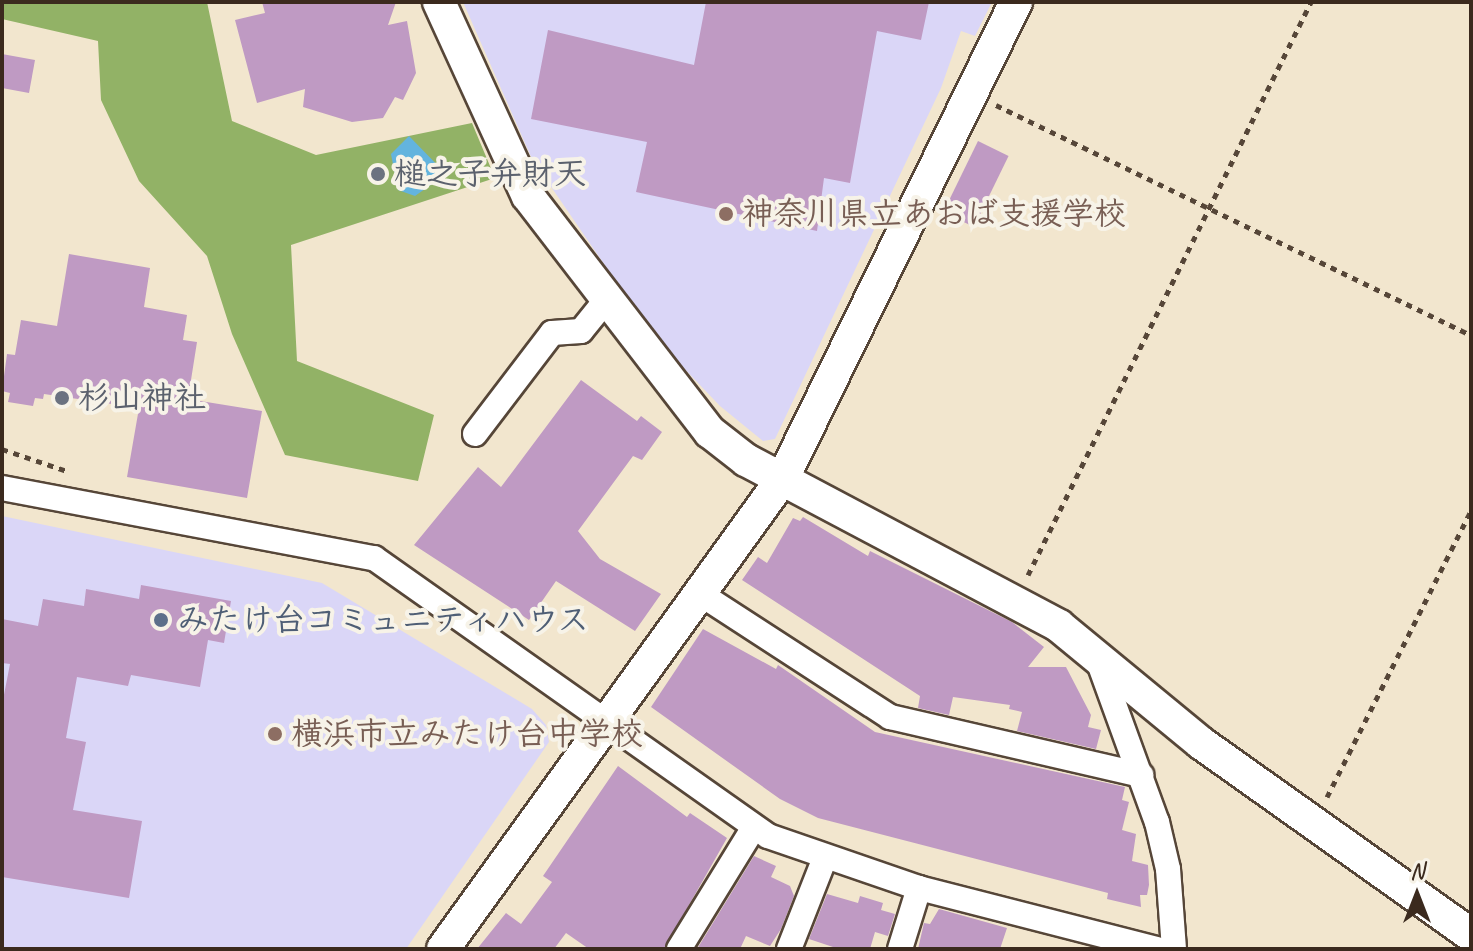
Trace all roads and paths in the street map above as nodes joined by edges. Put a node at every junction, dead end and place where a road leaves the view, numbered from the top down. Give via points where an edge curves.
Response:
1 (439, 2) edge
2 (1016, 2) edge
3 (1311, 2) edge
4 (973, 94) junction
5 (1208, 208) junction
6 (606, 300) junction
7 (1471, 335) edge
8 (475, 434) dead end
9 (783, 478) junction
10 (2, 488) edge
11 (1471, 511) edge
12 (699, 593) junction
13 (1016, 601) junction
14 (1099, 663) junction
15 (605, 724) junction
16 (1141, 775) junction
17 (1314, 823) junction
18 (754, 827) junction
19 (824, 860) junction
20 (919, 888) junction
21 (1471, 935) edge
22 (443, 949) edge
23 (679, 949) edge
24 (789, 949) edge
25 (900, 949) edge
26 (1156, 949) edge
27 (1174, 949) edge

1 - 6 street via 528,196
2 - 4 street
3 - 5 path
4 - 5 path
4 - 9 street
5 - 7 path
5 - 13 path
6 - 8 street via 581,331 552,333
6 - 9 street via 710,432 746,460
9 - 12 street
9 - 13 street
10 - 15 street via 374,558
11 - 17 path
12 - 15 street
12 - 16 street via 890,717
13 - 14 street via 1059,626
14 - 16 street
14 - 17 street
15 - 18 street
15 - 22 street
16 - 27 street via 1168,869
17 - 21 street
18 - 19 street
18 - 23 street
19 - 20 street
19 - 24 street
20 - 25 street
20 - 26 street

